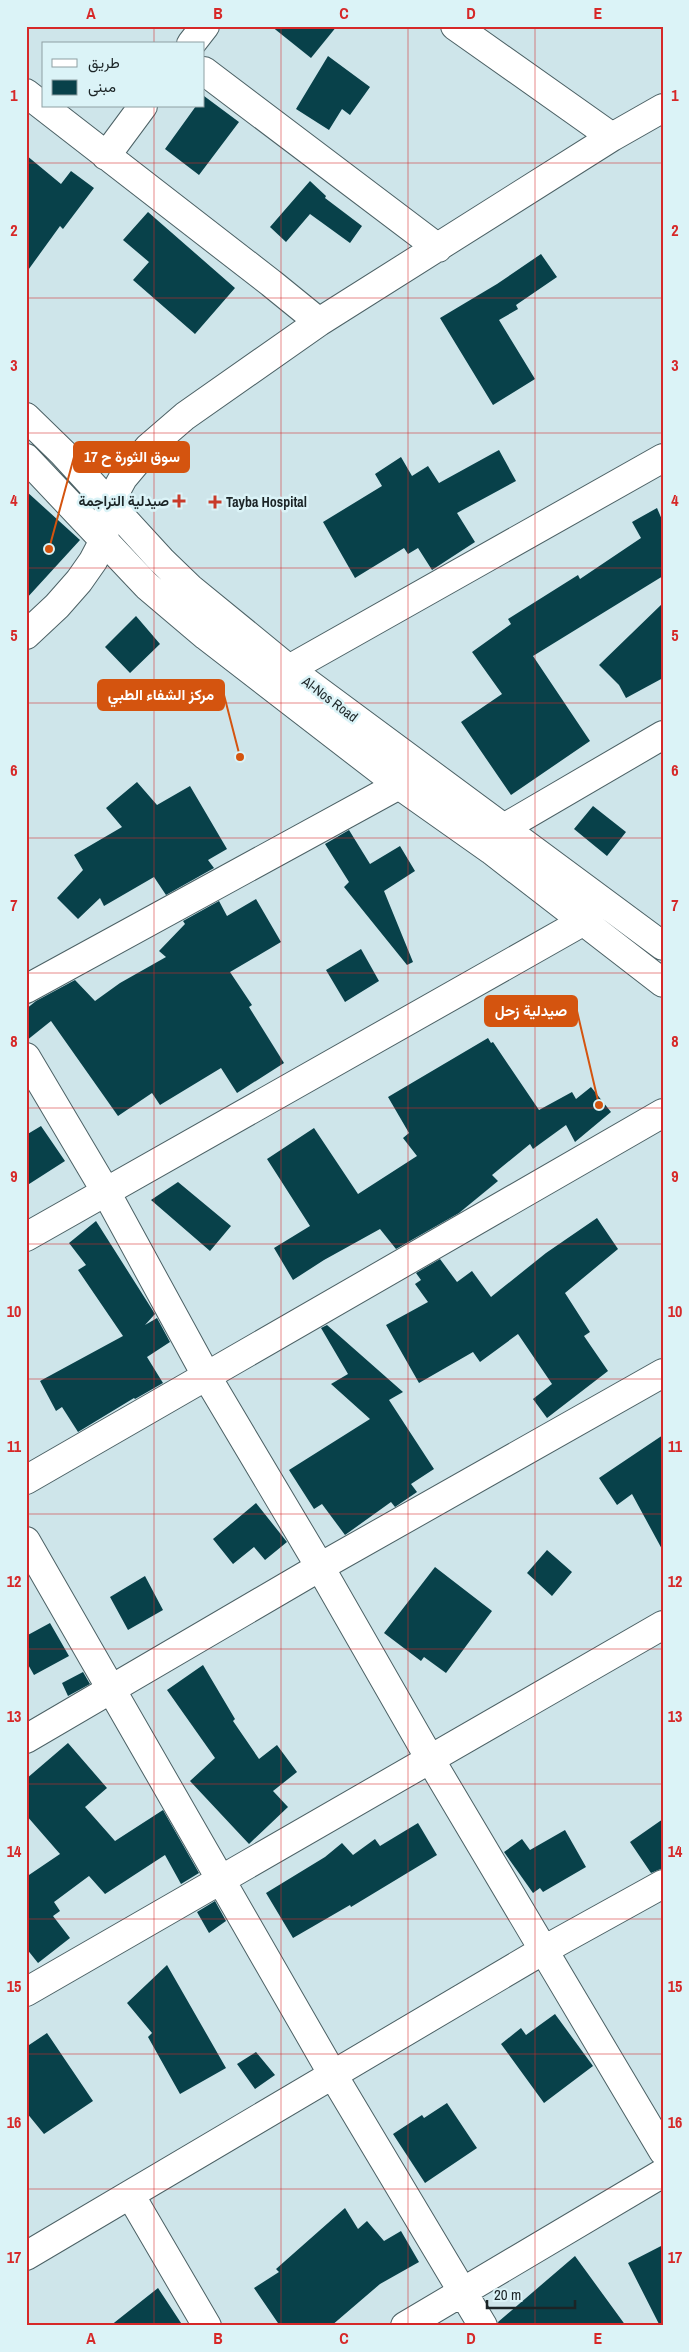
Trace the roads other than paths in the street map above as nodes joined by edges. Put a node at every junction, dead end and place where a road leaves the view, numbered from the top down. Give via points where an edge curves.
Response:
1 (205, 26) edge
2 (455, 26) edge
3 (489, 36) edge
4 (193, 42) edge
5 (205, 72) edge
6 (26, 93) edge
7 (42, 106) edge
8 (45, 108) edge
9 (142, 108) edge
10 (663, 108) edge
11 (612, 137) junction
12 (106, 156) junction
13 (438, 248) junction
14 (319, 322) junction
15 (26, 417) edge
16 (26, 458) edge
17 (663, 458) edge
18 (110, 502) junction
19 (104, 542) junction
20 (26, 635) edge
21 (290, 669) junction
22 (663, 735) edge
23 (399, 785) junction
24 (502, 829) junction
25 (584, 921) junction
26 (663, 946) edge
27 (663, 983) edge
28 (26, 989) edge
29 (26, 1057) edge
30 (663, 1112) edge
31 (106, 1192) junction
32 (26, 1237) edge
33 (663, 1374) edge
34 (207, 1377) junction
35 (26, 1480) edge
36 (26, 1541) edge
37 (320, 1567) junction
38 (663, 1624) edge
39 (111, 1689) junction
40 (26, 1739) edge
41 (430, 1759) junction
42 (219, 1879) junction
43 (663, 1884) edge
44 (542, 1951) junction
45 (26, 1992) edge
46 (333, 2075) junction
47 (663, 2151) edge
48 (663, 2173) edge
49 (131, 2196) junction
50 (26, 2256) edge
51 (463, 2293) junction
52 (207, 2326) edge
53 (405, 2326) edge
54 (483, 2326) edge

1 - 4 street
2 - 3 street
3 - 11 street
5 - 13 street
6 - 7 street
8 - 12 street
9 - 12 street
10 - 11 street
11 - 13 street
12 - 14 street
13 - 14 street
14 - 18 street via 185,416 149,447 123,478
15 - 18 street, Al-Nos Road
16 - 19 street, Al-Nos Road
17 - 21 street
18 - 19 street
18 - 21 street, Al-Nos Road via 190,588
19 - 20 street via 79,581
19 - 23 street, Al-Nos Road via 146,586 206,636
21 - 24 street, Al-Nos Road
22 - 24 street
23 - 25 street, Al-Nos Road
23 - 28 street
24 - 26 street, Al-Nos Road
25 - 27 street, Al-Nos Road
25 - 31 street
29 - 31 street
30 - 34 street
31 - 32 street
31 - 34 street
33 - 37 street
34 - 35 street
34 - 37 street
36 - 39 street
37 - 39 street
37 - 41 street
38 - 41 street
39 - 40 street
39 - 42 street
41 - 42 street
41 - 44 street
42 - 45 street
42 - 46 street
43 - 44 street
44 - 46 street
44 - 47 street
46 - 49 street
46 - 51 street
48 - 51 street
49 - 50 street
49 - 52 street
51 - 53 street
51 - 54 street

